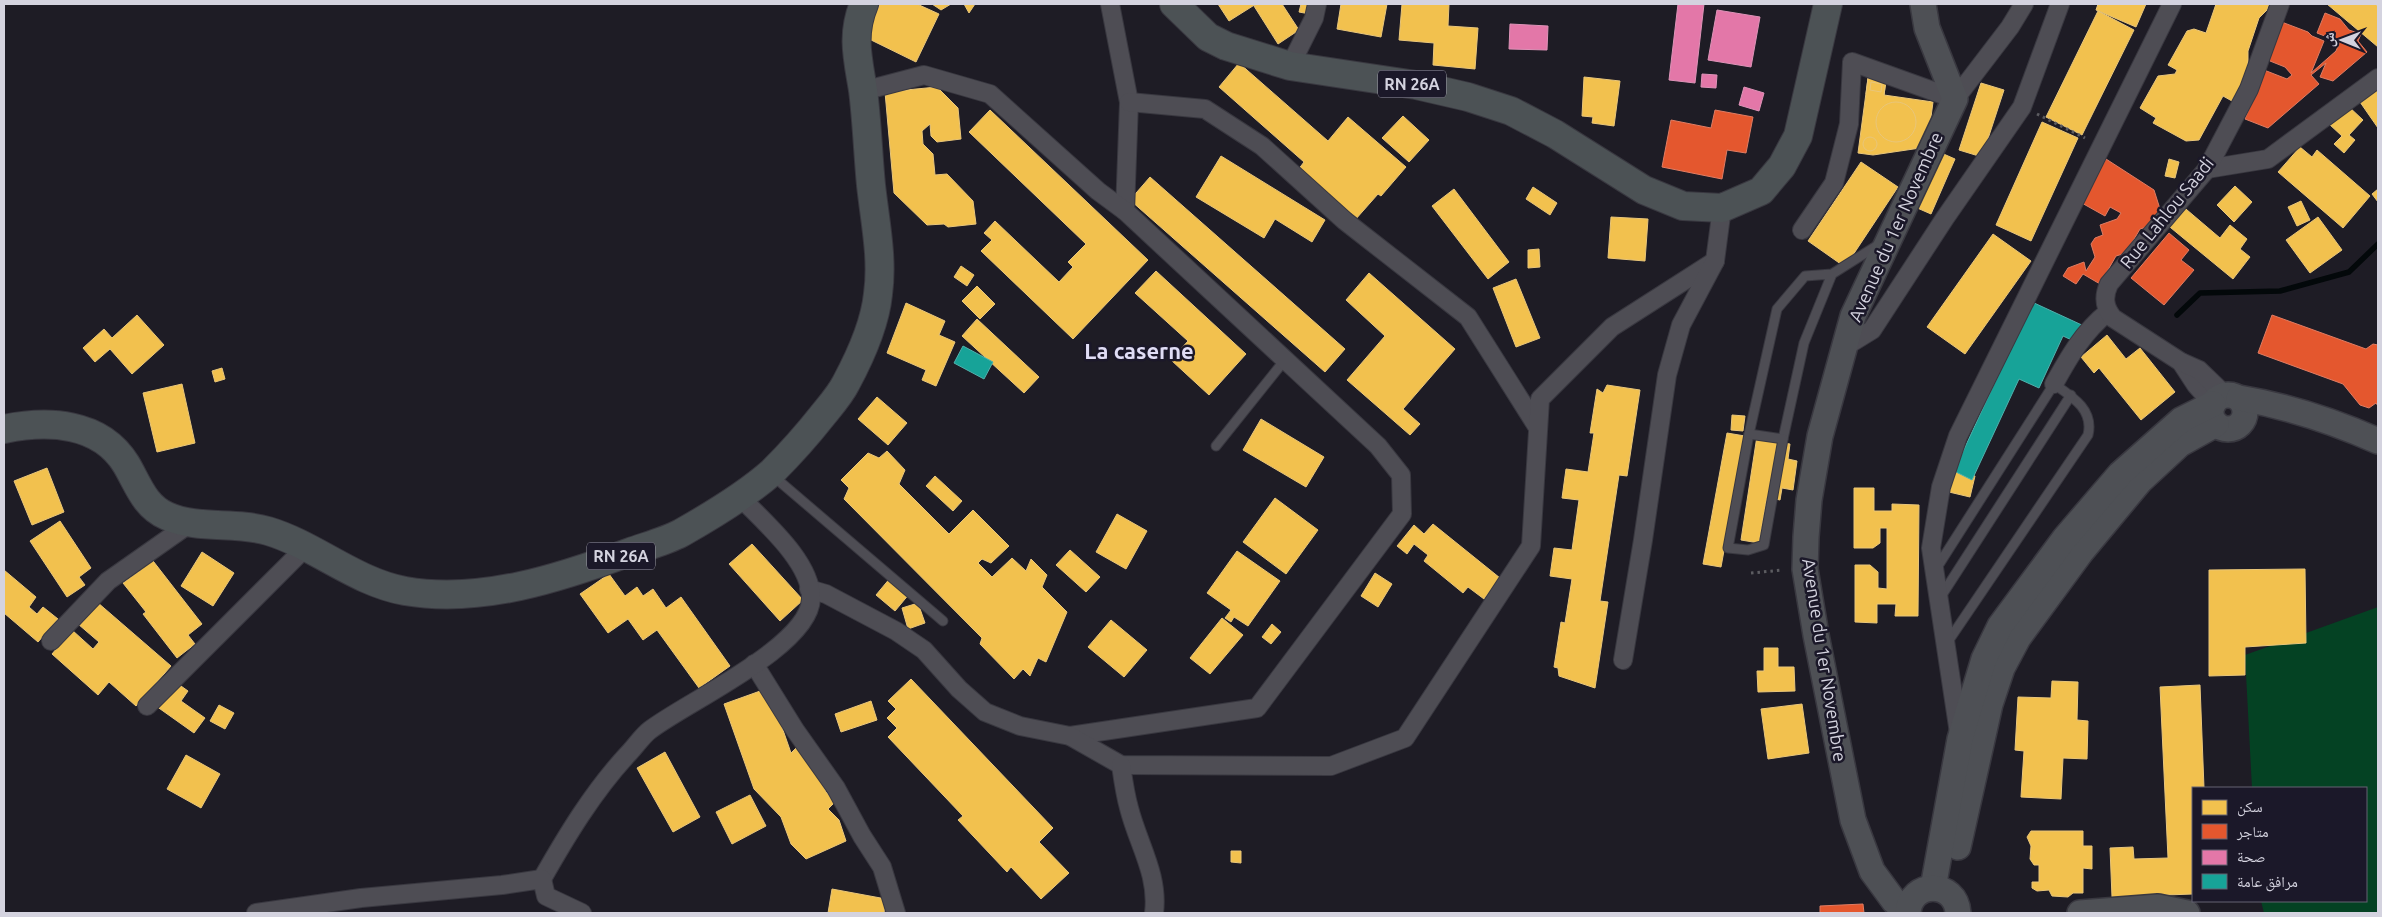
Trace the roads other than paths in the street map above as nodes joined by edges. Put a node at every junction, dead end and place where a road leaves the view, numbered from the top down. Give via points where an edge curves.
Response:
1 (864, 4) edge
2 (1110, 4) edge
3 (1174, 4) edge
4 (1317, 4) edge
5 (1828, 4) edge
6 (1923, 4) edge
7 (2024, 4) edge
8 (2060, 4) edge
9 (2172, 4) edge
10 (2280, 4) edge
11 (1290, 66) junction
12 (2378, 78) edge
13 (863, 91) junction
14 (1955, 99) junction
15 (1129, 102) junction
16 (2207, 169) junction
17 (1722, 208) junction
18 (1125, 211) junction
19 (1802, 230) dead end
20 (1887, 240) junction
21 (1715, 261) junction
22 (1832, 274) junction
23 (2108, 312) junction
24 (1846, 346) junction
25 (1284, 361) junction
26 (2054, 384) junction
27 (2070, 396) junction
28 (2221, 405) junction
29 (2331, 422) junction
30 (1538, 428) junction
31 (4, 429) edge
32 (1749, 434) junction
33 (1783, 439) junction
34 (2378, 441) edge
35 (1216, 446) dead end
36 (770, 473) junction
37 (739, 496) junction
38 (192, 522) junction
39 (305, 548) junction
40 (1934, 571) junction
41 (809, 589) junction
42 (1939, 600) junction
43 (943, 621) dead end
44 (50, 641) dead end
45 (1945, 646) junction
46 (1622, 660) dead end
47 (754, 664) junction
48 (147, 706) dead end
49 (1070, 736) junction
50 (1960, 739) junction
51 (1121, 765) junction
52 (542, 879) junction
53 (1947, 898) edge
54 (1907, 912) edge
55 (256, 913) edge
56 (582, 913) edge
57 (896, 913) edge
58 (1154, 913) edge
59 (2080, 913) edge
60 (2187, 913) edge

1 - 13 main road, RN 26A via 855,47
2 - 15 street
3 - 11 main road, RN 26A via 1208,37
4 - 11 street via 1314,18
5 - 17 main road, RN 26A via 1798,136 1782,166 1761,191
6 - 14 street via 1927,28
7 - 14 street
8 - 24 street via 2022,107 1872,330
9 - 40 street via 1958,436 1941,488 1931,548
10 - 16 street, Rue Lahlou Saadi via 2249,89
11 - 17 main road, RN 26A via 1468,96 1511,111 1555,134 1644,190 1683,206
12 - 16 street via 2268,159
13 - 18 street via 924,75 990,94 1098,191
13 - 36 main road, RN 26A via 879,244 878,296 865,342 845,387
14 - 19 street via 1852,62 1849,124 1834,183
14 - 20 street, Avenue du 1er Novembre
15 - 18 street
15 - 30 street via 1205,109 1262,146 1346,221 1468,317
16 - 23 street, Rue Lahlou Saadi via 2109,284 2104,298
17 - 21 street
18 - 25 street
20 - 22 lane
20 - 24 street, Avenue du 1er Novembre via 1853,316
21 - 30 street via 1612,327 1540,399
21 - 46 street via 1681,325 1667,375
22 - 32 lane via 1805,276 1777,309
22 - 33 lane via 1804,342
23 - 26 street via 2096,321 2073,349
23 - 28 street via 2181,362 2199,370
24 - 54 street, Avenue du 1er Novembre via 1820,436 1808,500 1805,569 1853,820 1872,871 1894,901
25 - 35 lane
25 - 49 street via 1378,446 1401,475 1402,514 1257,708
26 - 27 lane
26 - 40 lane
27 - 42 lane
27 - 45 lane via 2088,416 2088,436
28 - 29 street via 2285,407
28 - 29 street via 2228,429 2241,423
28 - 50 street via 2181,420 2120,474 2064,538 2000,626 1984,660
28 - 53 street via 2140,481 2081,552 2018,638 2002,668 1990,704
29 - 34 street
30 - 51 street via 1531,546 1405,738 1331,766
31 - 38 main road, RN 26A via 74,426 96,435 111,444 150,505 165,516
32 - 33 lane
32 - 33 lane via 1728,548 1748,550 1764,546
36 - 37 main road, RN 26A
36 - 43 lane
37 - 39 main road, RN 26A via 678,534 572,574 489,591 442,594 403,590 376,582
37 - 41 street via 806,572
38 - 39 main road, RN 26A via 263,529
38 - 44 street via 108,581
39 - 48 street
40 - 42 street
41 - 47 street via 811,600 799,627
41 - 49 street via 826,594 896,630 924,650 985,712 1020,726
42 - 45 street
45 - 50 street
47 - 52 street via 650,730 609,775
47 - 57 street via 836,788 882,867
49 - 51 street
50 - 53 street
51 - 58 street via 1129,808 1151,870 1156,898
52 - 55 street via 502,886 360,898
52 - 56 street via 546,896
53 - 54 street via 1920,891
59 - 60 street via 2158,907

